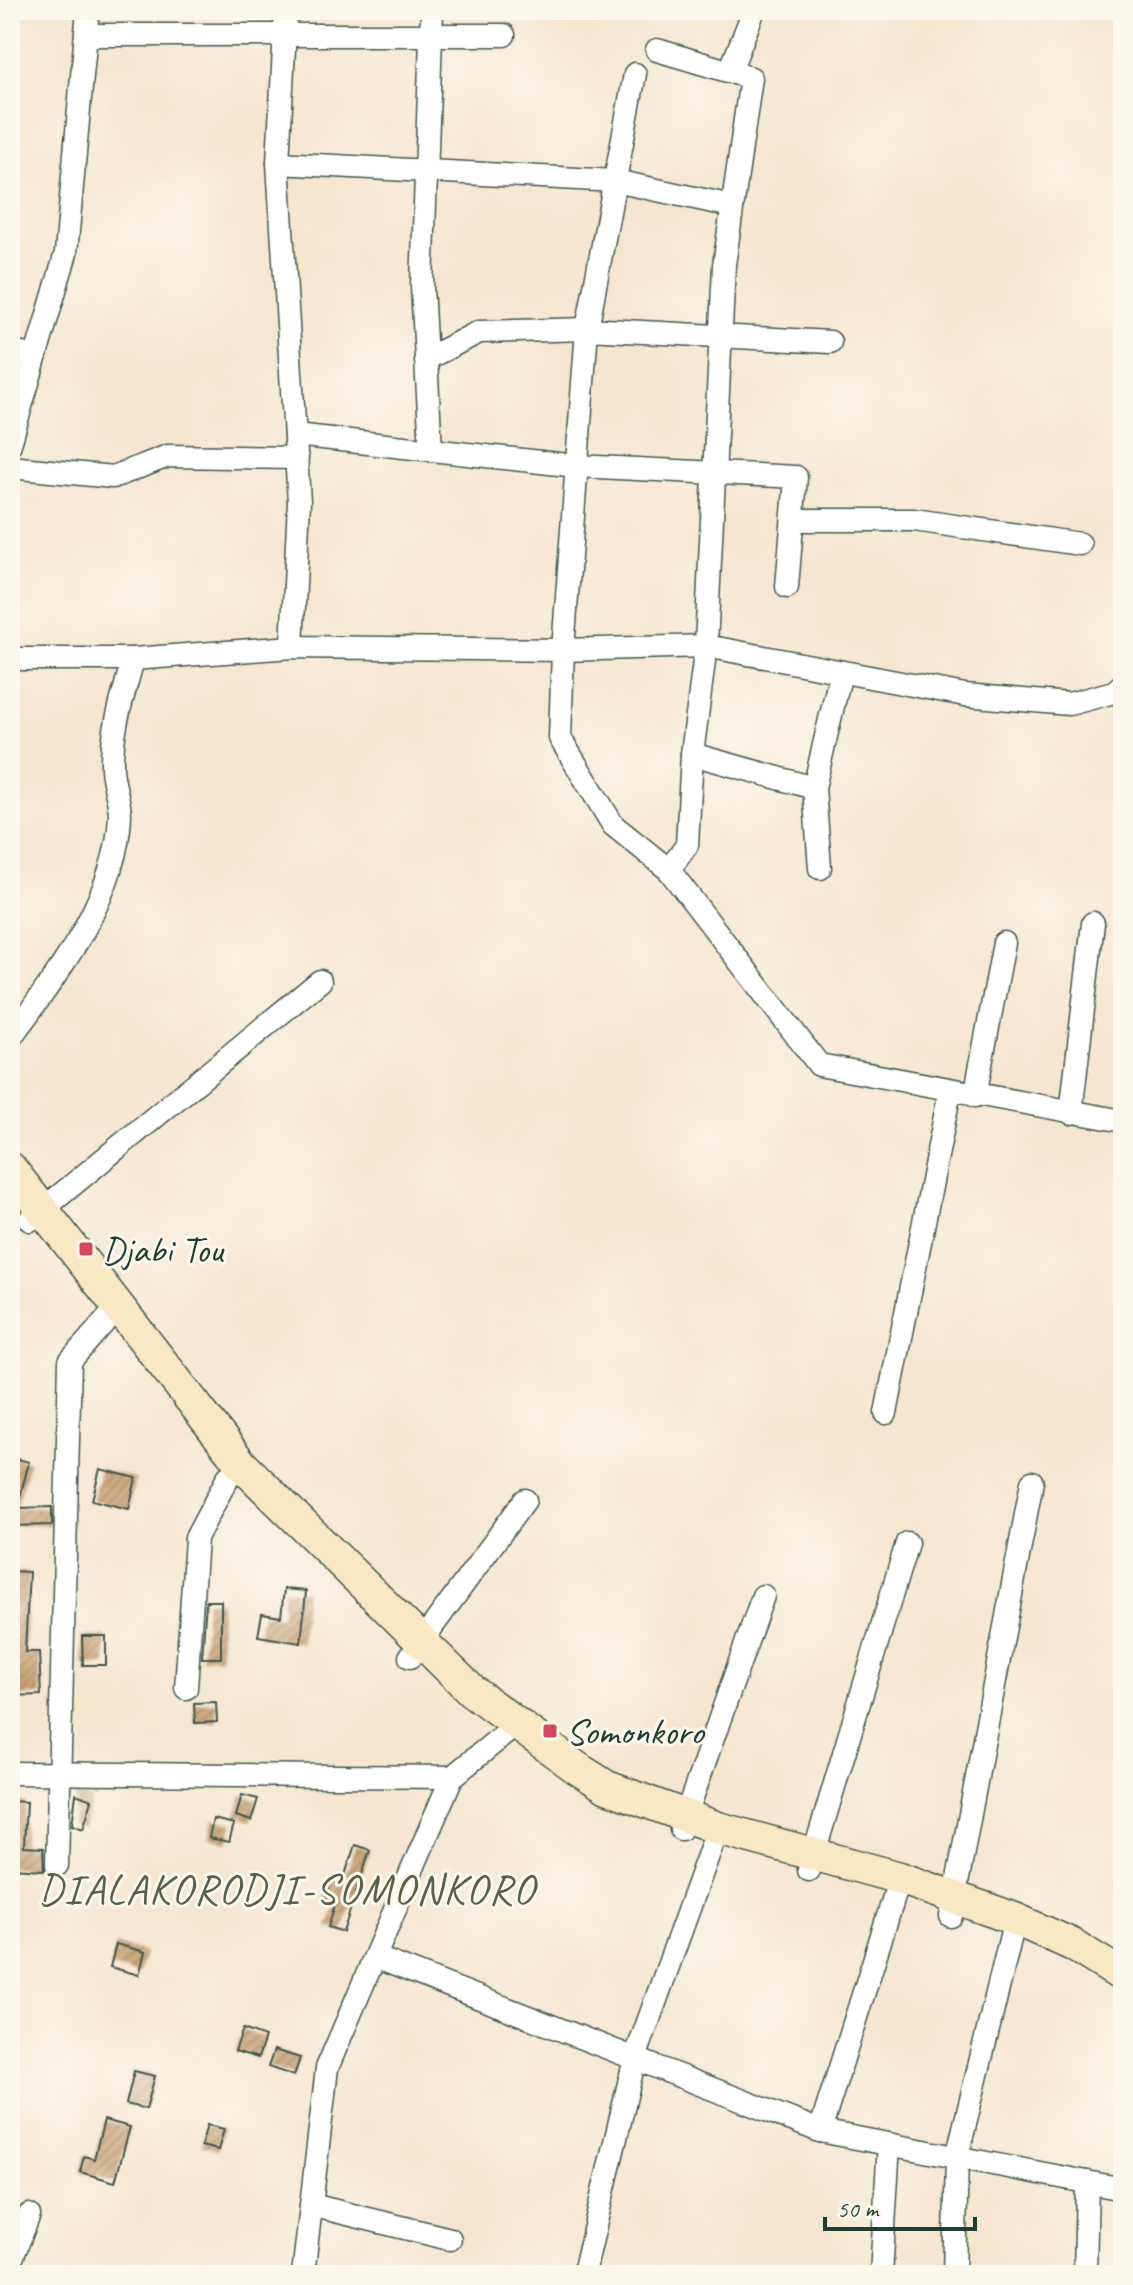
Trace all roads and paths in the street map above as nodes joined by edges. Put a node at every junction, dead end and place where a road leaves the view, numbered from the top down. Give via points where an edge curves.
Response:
1 (88, 10) edge
2 (286, 10) edge
3 (432, 10) edge
4 (754, 10) edge
5 (86, 35) junction
6 (283, 35) junction
7 (431, 35) junction
8 (504, 35) dead end
9 (657, 50) dead end
10 (730, 71) junction
11 (635, 74) dead end
12 (278, 163) junction
13 (426, 171) junction
14 (615, 181) junction
15 (732, 206) junction
16 (587, 329) junction
17 (721, 335) junction
18 (830, 342) dead end
19 (10, 352) edge
20 (35, 356) junction
21 (426, 359) junction
22 (10, 444) edge
23 (296, 446) junction
24 (431, 450) junction
25 (577, 466) junction
26 (10, 467) edge
27 (714, 473) junction
28 (793, 520) junction
29 (1080, 544) dead end
30 (787, 587) dead end
31 (706, 646) junction
32 (292, 647) junction
33 (563, 650) junction
34 (10, 659) edge
35 (133, 659) junction
36 (841, 672) junction
37 (1123, 684) edge
38 (692, 754) junction
39 (814, 788) junction
40 (820, 868) dead end
41 (669, 870) junction
42 (1093, 923) dead end
43 (1004, 943) dead end
44 (320, 981) dead end
45 (10, 1038) edge
46 (950, 1091) junction
47 (975, 1096) junction
48 (1071, 1113) junction
49 (1123, 1121) edge
50 (10, 1168) edge
51 (27, 1209) edge
52 (112, 1314) junction
53 (886, 1413) dead end
54 (235, 1471) junction
55 (1032, 1482) dead end
56 (525, 1500) dead end
57 (907, 1543) dead end
58 (763, 1596) dead end
59 (415, 1650) junction
60 (186, 1688) dead end
61 (510, 1730) junction
62 (10, 1773) edge
63 (59, 1773) junction
64 (452, 1777) junction
65 (683, 1823) junction
66 (715, 1835) junction
67 (811, 1862) junction
68 (57, 1865) dead end
69 (897, 1887) junction
70 (953, 1907) junction
71 (1013, 1928) junction
72 (375, 1957) junction
73 (1123, 1976) edge
74 (1123, 1997) edge
75 (635, 2058) junction
76 (820, 2131) junction
77 (889, 2144) junction
78 (957, 2157) junction
79 (1087, 2182) junction
80 (1123, 2189) edge
81 (311, 2205) junction
82 (29, 2215) dead end
83 (450, 2239) dead end
84 (10, 2263) edge
85 (585, 2268) dead end
86 (303, 2275) edge
87 (881, 2275) edge
88 (954, 2275) edge
89 (1085, 2275) edge

1 - 5 street
2 - 6 street
3 - 7 street
4 - 10 street
5 - 6 street
5 - 20 street via 66,253
6 - 7 street
6 - 12 street
7 - 8 street
7 - 13 street
9 - 10 street
10 - 15 street via 751,78
11 - 14 street
12 - 13 street
12 - 23 street
13 - 14 street
13 - 21 street
14 - 15 street
14 - 16 street
15 - 17 street
16 - 17 street
16 - 21 street via 479,332
16 - 25 street
17 - 18 street
17 - 27 street
19 - 20 street
20 - 22 street
21 - 24 street
23 - 24 street
23 - 26 street via 168,456 113,477
23 - 32 street via 299,502
24 - 25 street
25 - 27 street
25 - 33 street
27 - 28 street via 796,477
27 - 31 street
28 - 29 street via 914,520
28 - 30 street
31 - 33 street
31 - 36 street
31 - 38 street
32 - 33 street
32 - 35 street
33 - 41 street via 560,738 613,825
34 - 35 street
35 - 45 street via 112,743 120,814 113,858 71,956
36 - 37 street via 965,695 1069,704 1114,692
36 - 39 street
38 - 39 street
38 - 41 street via 687,845
39 - 40 street
41 - 46 street via 819,1065
42 - 48 street
43 - 47 street
44 - 51 street
46 - 47 street
46 - 53 street
47 - 48 street
48 - 49 street
50 - 51 main road
51 - 52 main road
52 - 54 main road
52 - 63 street via 70,1361
54 - 59 main road
54 - 60 street via 196,1538
55 - 70 street
56 - 59 street
57 - 67 street
58 - 65 street
59 - 61 main road via 472,1691
61 - 64 street
61 - 65 main road via 607,1787
62 - 63 street
63 - 64 street
63 - 68 street
64 - 72 street
65 - 66 main road
66 - 67 main road
66 - 75 street
67 - 69 main road
69 - 70 main road
69 - 76 street
70 - 71 main road
71 - 73 main road via 1073,1945
71 - 74 main road
71 - 78 street
72 - 75 street
72 - 81 street via 327,2068
75 - 76 street
75 - 85 street
76 - 77 street
77 - 78 street
77 - 87 street
78 - 79 street
78 - 88 street
79 - 80 street
79 - 89 street
81 - 83 street
81 - 86 street
82 - 84 street

